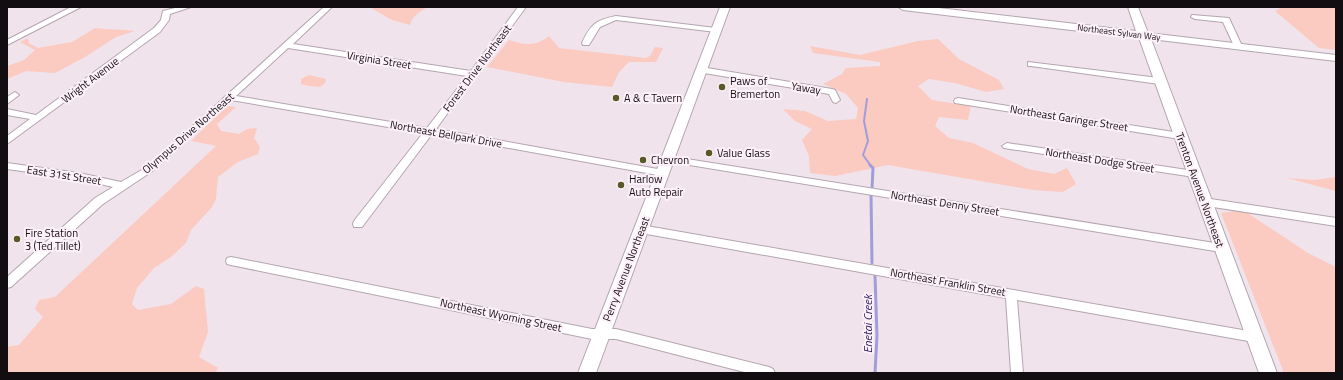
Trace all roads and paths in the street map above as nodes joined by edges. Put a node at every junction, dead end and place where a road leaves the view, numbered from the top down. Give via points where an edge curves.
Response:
1 (77, 7) edge
2 (187, 7) edge
3 (328, 7) edge
4 (522, 7) edge
5 (725, 7) edge
6 (903, 7) edge
7 (1133, 7) edge
8 (164, 10) edge
9 (1195, 17) dead end
10 (716, 30) junction
11 (1142, 35) junction
12 (7, 43) edge
13 (586, 43) dead end
14 (286, 45) junction
15 (1238, 46) junction
16 (1336, 58) edge
17 (1031, 64) dead end
18 (701, 70) junction
19 (473, 74) junction
20 (1159, 81) junction
21 (15, 95) dead end
22 (229, 97) junction
23 (836, 100) dead end
24 (7, 101) edge
25 (958, 101) dead end
26 (7, 112) edge
27 (38, 118) junction
28 (430, 131) junction
29 (1180, 136) junction
30 (7, 141) edge
31 (1007, 146) dead end
32 (668, 159) junction
33 (7, 166) edge
34 (663, 174) junction
35 (1194, 174) junction
36 (122, 186) junction
37 (1204, 202) junction
38 (1336, 222) edge
39 (358, 224) dead end
40 (641, 229) junction
41 (1221, 248) junction
42 (230, 261) dead end
43 (7, 284) edge
44 (1011, 293) junction
45 (601, 334) junction
46 (1254, 337) junction
47 (587, 373) edge
48 (769, 373) edge
49 (1017, 373) edge
50 (1268, 373) edge

1 - 12 street
2 - 8 street
3 - 14 street, Olympus Drive Northeast
4 - 19 street, Forest Drive Northeast
5 - 10 main road, Perry Avenue Northeast
6 - 11 main road, Northeast Sylvan Way
7 - 11 main road, Trenton Avenue Northeast
8 - 27 street, Wright Avenue via 165,20 157,30
9 - 15 street via 1226,20
10 - 13 street via 616,18 602,21 592,28
10 - 18 main road, Perry Avenue Northeast
11 - 15 main road, Northeast Sylvan Way
11 - 20 main road, Trenton Avenue Northeast
14 - 19 street, Virginia Street
14 - 22 street, Olympus Drive Northeast
15 - 16 main road, Northeast Sylvan Way
17 - 20 street
18 - 23 street, Yaway via 832,92
18 - 32 main road, Perry Avenue Northeast
19 - 28 street, Forest Drive Northeast
20 - 29 main road, Trenton Avenue Northeast
21 - 24 street
22 - 28 street, Northeast Bellpark Drive
22 - 36 street, Olympus Drive Northeast via 148,170
25 - 29 street, Northeast Garinger Street
26 - 27 street
27 - 30 street, Wright Avenue
28 - 34 street, Northeast Bellpark Drive
28 - 39 street, Forest Drive Northeast
29 - 35 main road, Trenton Avenue Northeast
31 - 35 street, Northeast Dodge Street
32 - 34 main road, Perry Avenue Northeast
32 - 41 street, Northeast Denny Street
33 - 36 street, East 31st Street via 79,176
34 - 40 main road, Perry Avenue Northeast
35 - 37 main road, Trenton Avenue Northeast
36 - 43 street, Olympus Drive Northeast via 81,216
37 - 38 street
37 - 41 main road, Trenton Avenue Northeast
40 - 44 street, Northeast Franklin Street
40 - 45 main road, Perry Avenue Northeast
41 - 46 main road, Trenton Avenue Northeast
42 - 45 street, Northeast Wyoming Street
44 - 46 street, Northeast Franklin Street
44 - 49 street
45 - 47 main road, Perry Avenue Northeast
45 - 48 street, Northeast Wyoming Street via 616,334
46 - 50 main road, Trenton Avenue Northeast

